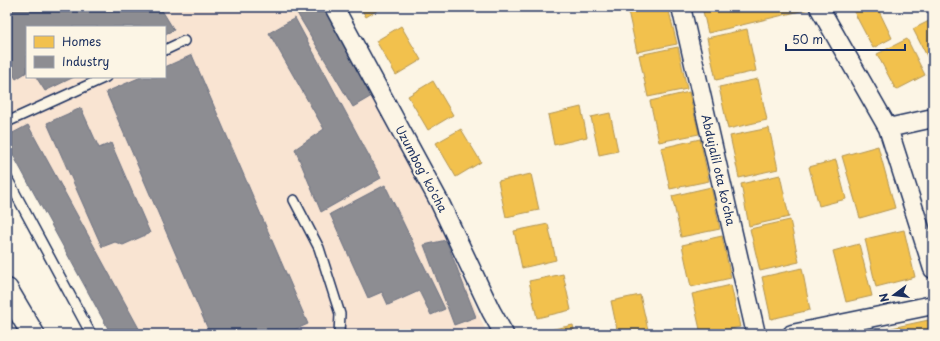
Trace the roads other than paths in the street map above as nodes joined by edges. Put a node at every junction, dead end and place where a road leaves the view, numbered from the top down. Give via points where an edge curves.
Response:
1 (334, 7) edge
2 (681, 7) edge
3 (819, 7) edge
4 (184, 41) dead end
5 (166, 50) edge
6 (104, 78) edge
7 (933, 118) edge
8 (7, 122) edge
9 (888, 128) junction
10 (7, 178) edge
11 (294, 200) dead end
12 (933, 269) edge
13 (7, 290) edge
14 (933, 305) edge
15 (33, 334) edge
16 (91, 334) edge
17 (339, 334) edge
18 (504, 334) edge
19 (756, 334) edge
20 (792, 334) edge

1 - 18 street, Uzumbog' ko'cha via 439,201
2 - 19 street, Abdujalil ota ko'cha
3 - 9 street
4 - 5 lane
6 - 8 lane
7 - 9 street
9 - 12 street
10 - 16 lane
11 - 17 lane via 319,248 340,314
13 - 15 street
14 - 20 street

